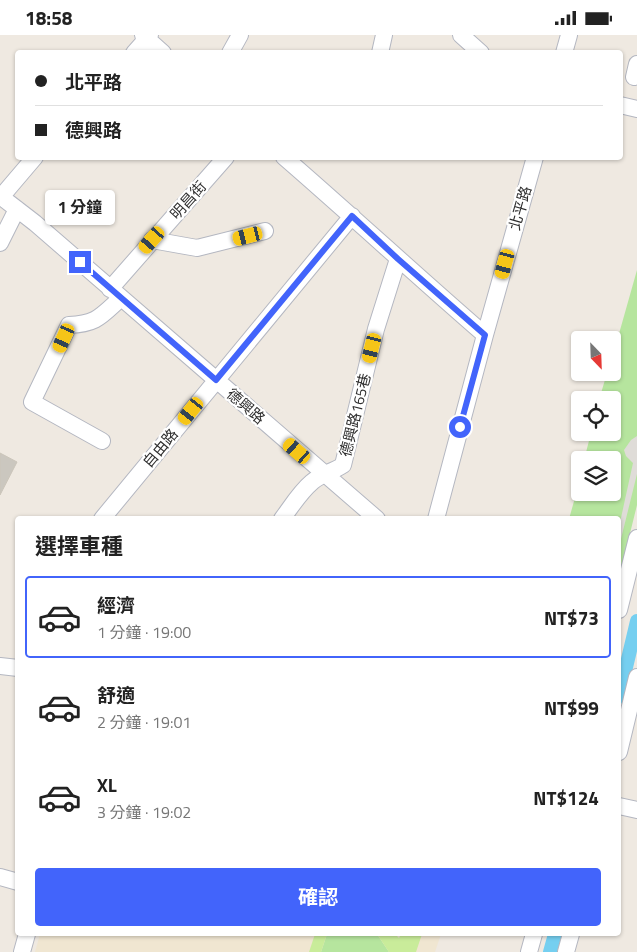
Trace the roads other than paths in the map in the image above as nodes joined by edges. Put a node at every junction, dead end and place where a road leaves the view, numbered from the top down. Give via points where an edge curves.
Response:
1 (240, 35) edge
2 (384, 35) edge
3 (461, 35) edge
4 (569, 35) edge
5 (147, 36) edge
6 (136, 50) edge
7 (160, 50) edge
8 (232, 50) edge
9 (381, 50) edge
10 (478, 50) edge
11 (565, 50) edge
12 (623, 106) edge
13 (637, 109) edge
14 (32, 160) edge
15 (223, 160) edge
16 (287, 160) edge
17 (534, 160) edge
18 (0, 196) edge
19 (17, 209) junction
20 (352, 216) junction
21 (265, 231) dead end
22 (152, 240) junction
23 (0, 243) edge
24 (398, 259) junction
25 (116, 293) junction
26 (485, 335) junction
27 (216, 380) junction
28 (102, 441) dead end
29 (324, 474) junction
30 (104, 516) edge
31 (284, 516) edge
32 (374, 516) edge
33 (437, 516) edge
34 (637, 538) edge
35 (621, 602) edge
36 (0, 666) edge
37 (15, 668) edge
38 (637, 677) edge
39 (621, 744) edge
40 (621, 807) edge
41 (637, 810) edge
42 (0, 877) edge
43 (15, 881) edge
44 (27, 936) edge
45 (533, 936) edge
46 (570, 936) edge
47 (22, 952) edge
48 (529, 952) edge
49 (566, 952) edge

1 - 8 street
2 - 9 street
3 - 10 street
4 - 11 street
5 - 6 street
5 - 7 street
12 - 13 street
14 - 18 street
15 - 22 street, 明昌街
16 - 20 street
17 - 26 street, 北平路
18 - 19 street, 德興路
19 - 23 street
19 - 25 street, 德興路
20 - 24 street
20 - 27 street, 自由路
21 - 22 street via 197,248
22 - 25 street, 明昌街
24 - 26 street
24 - 29 street, 德興路165巷 via 376,329 343,465
25 - 27 street, 德興路
25 - 28 street, 明昌街 via 98,320 69,325 32,402
26 - 33 street, 北平路
27 - 29 street, 德興路
27 - 30 street, 自由路
29 - 31 street, 德興路165巷 via 312,482
29 - 32 street, 德興路
34 - 35 street
36 - 37 street
38 - 39 street
40 - 41 street
42 - 43 street
44 - 47 street
45 - 48 street
46 - 49 street

